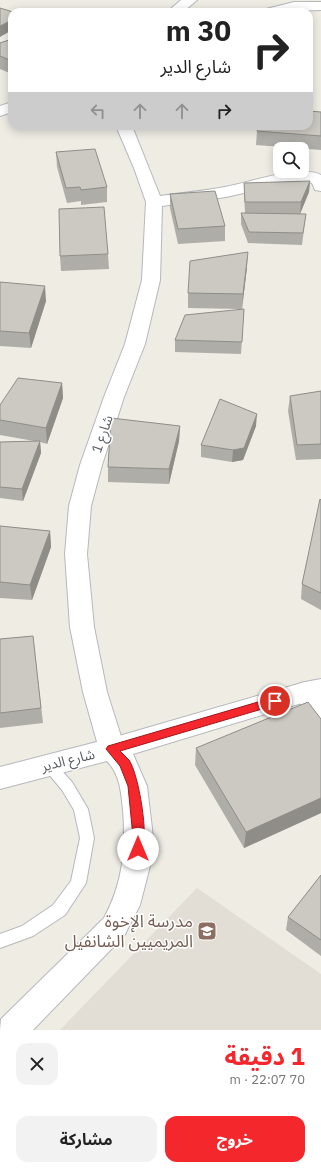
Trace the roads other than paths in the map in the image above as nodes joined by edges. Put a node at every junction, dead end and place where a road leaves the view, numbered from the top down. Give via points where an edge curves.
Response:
1 (190, 0) edge
2 (321, 6) edge
3 (179, 8) edge
4 (286, 8) edge
5 (126, 130) edge
6 (321, 186) edge
7 (154, 202) junction
8 (316, 697) edge
9 (112, 749) junction
10 (49, 766) junction
11 (0, 778) edge
12 (0, 941) edge
13 (12, 1030) edge

1 - 3 street
2 - 4 street
5 - 7 street, شارع 1
6 - 7 street via 317,178 296,176 226,192
7 - 9 street, شارع 1 via 151,280 135,344 91,465 80,506 76,554 82,627 95,692
8 - 9 street, شارع الدير
9 - 10 street, شارع الدير
9 - 13 street via 125,764 134,786 139,837 137,862 126,905 114,928
10 - 11 street, شارع الدير
10 - 12 lane via 67,786 81,809 88,838 78,883 59,910 27,931

